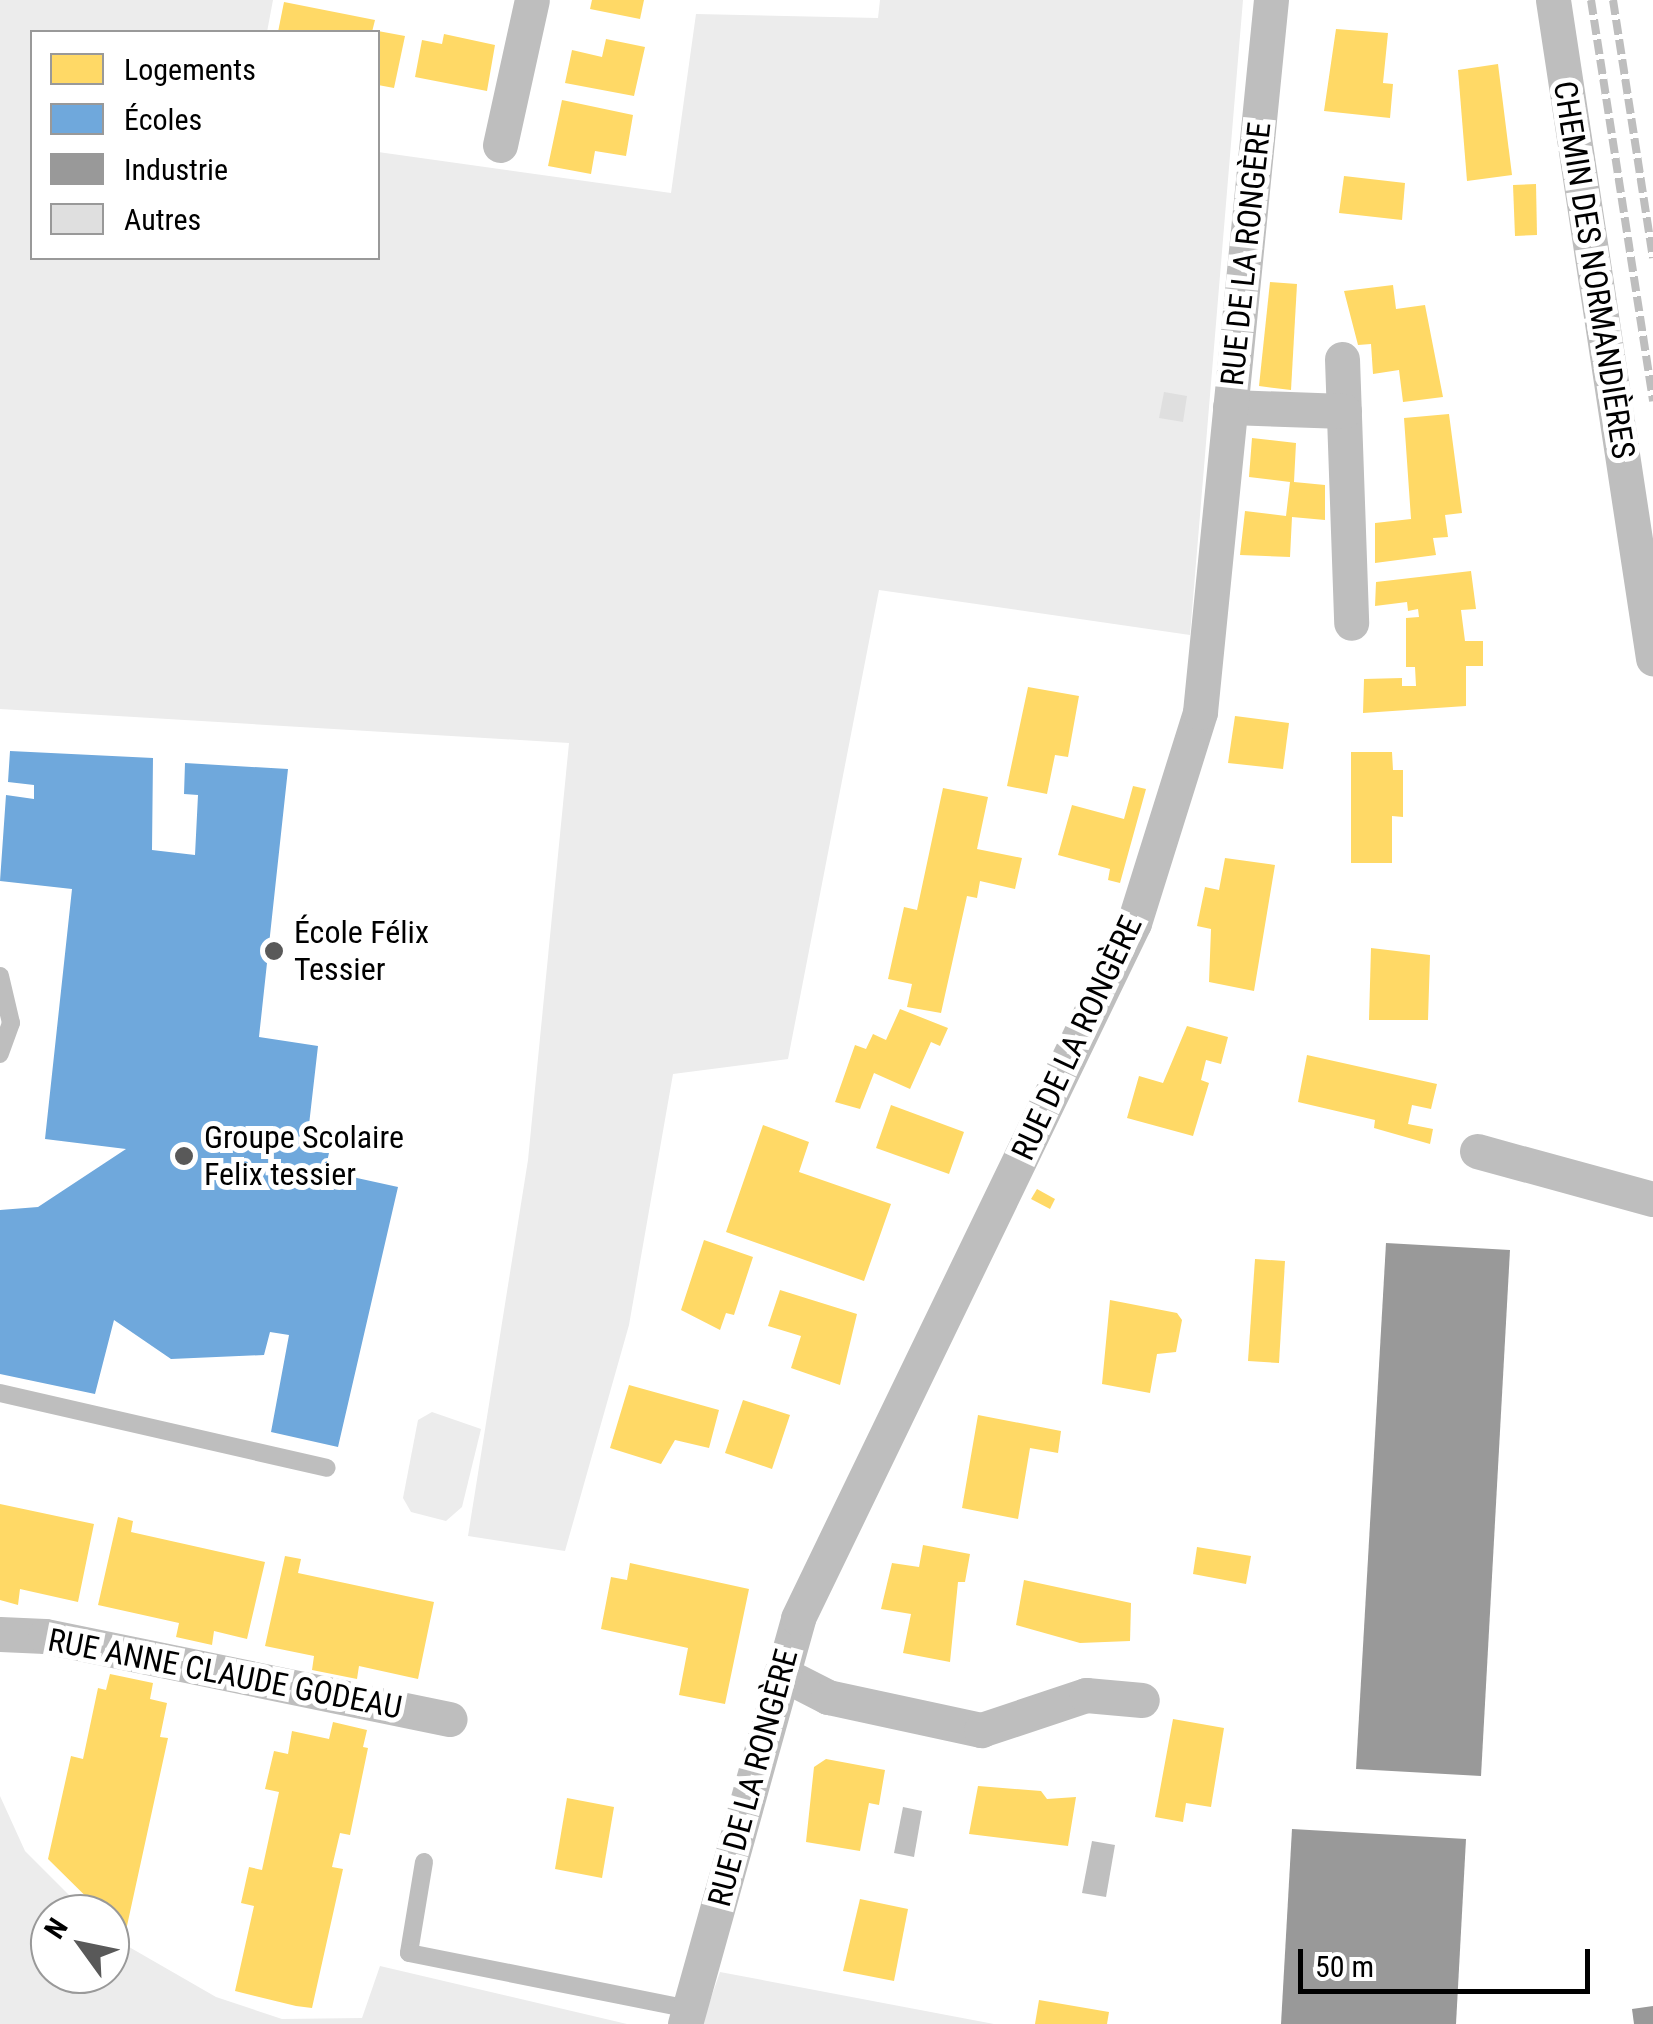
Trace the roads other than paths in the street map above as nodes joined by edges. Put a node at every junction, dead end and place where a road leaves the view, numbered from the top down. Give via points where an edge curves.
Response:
1 (531, 0) edge
2 (1271, 0) edge
3 (1554, 0) edge
4 (500, 144) dead end
5 (1342, 359) dead end
6 (1230, 407) junction
7 (1344, 411) junction
8 (1351, 622) dead end
9 (1653, 658) edge
10 (0, 976) edge
11 (0, 1054) edge
12 (1477, 1151) dead end
13 (1653, 1199) edge
14 (0, 1393) edge
15 (328, 1468) dead end
16 (0, 1634) edge
17 (781, 1673) junction
18 (1142, 1700) dead end
19 (450, 1719) dead end
20 (424, 1862) dead end
21 (688, 2016) edge

1 - 4 street
2 - 6 street, RUE DE LA RONGÈRE
3 - 9 street, CHEMIN DES NORMANDIÈRES
5 - 7 street
6 - 7 street
6 - 17 street, RUE DE LA RONGÈRE via 1200,712 1134,923 798,1618
7 - 8 street
10 - 11 lane via 11,1023
12 - 13 street
14 - 15 lane
16 - 19 street, RUE ANNE CLAUDE GODEAU via 45,1636
17 - 18 street via 828,1698 982,1730 1086,1696
17 - 21 street, RUE DE LA RONGÈRE
20 - 21 lane via 409,1953

